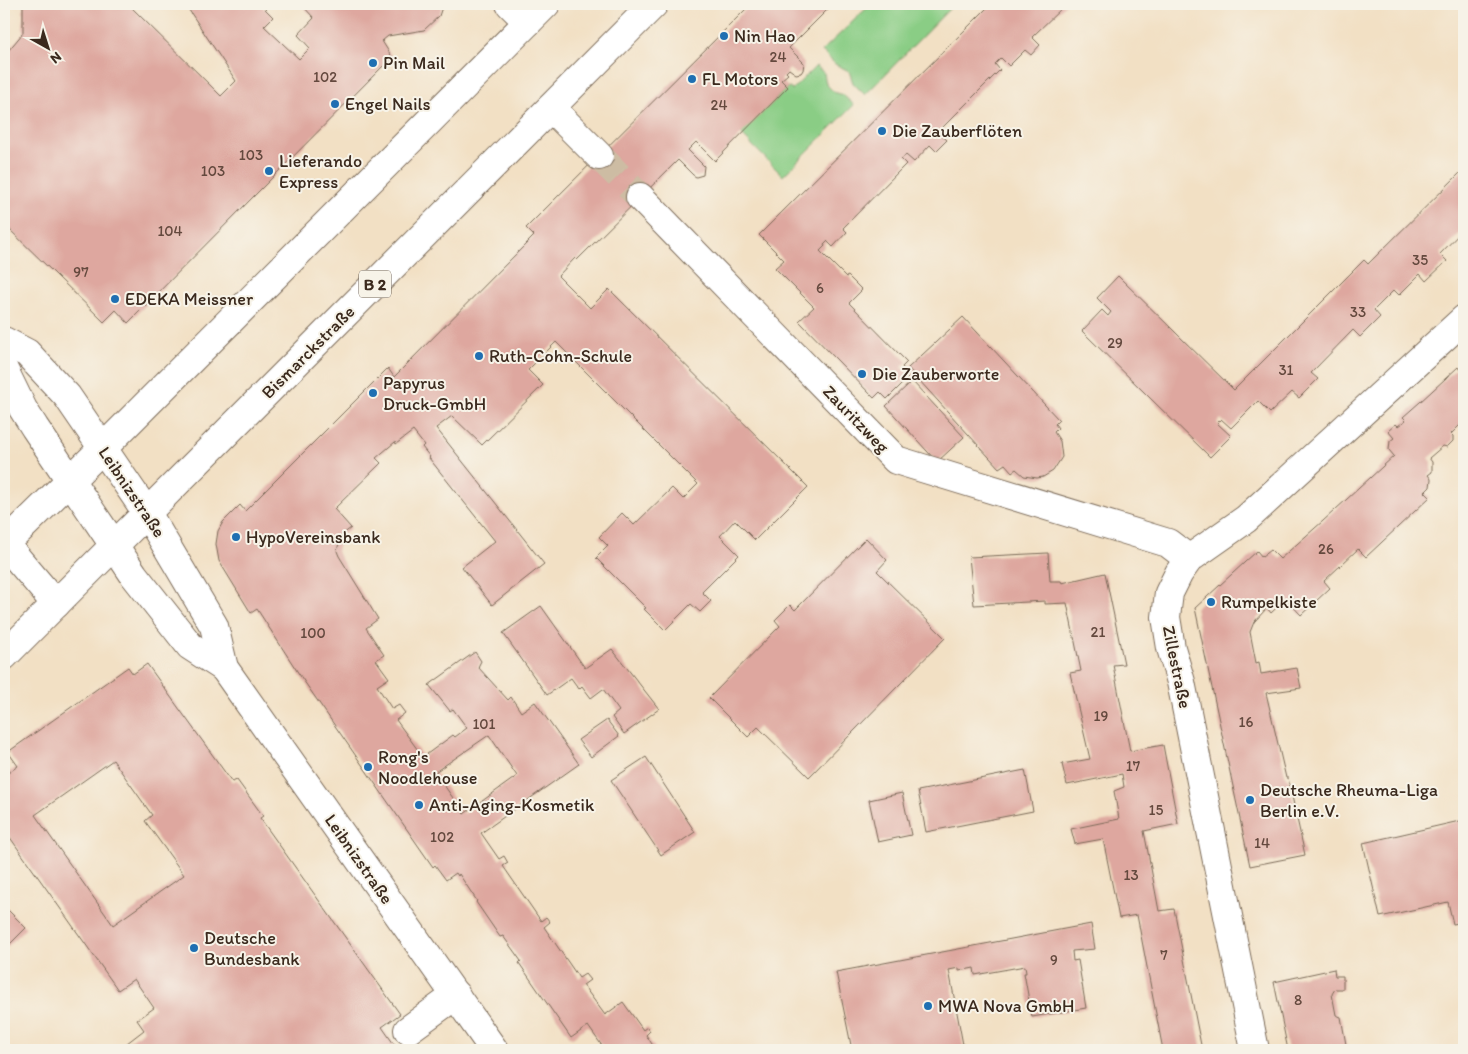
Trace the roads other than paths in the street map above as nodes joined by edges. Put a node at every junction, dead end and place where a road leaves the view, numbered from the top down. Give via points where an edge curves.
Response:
1 (654, 4) edge
2 (528, 10) edge
3 (551, 108) junction
4 (599, 156) tunnel mouth
5 (640, 197) tunnel mouth
6 (1464, 319) edge
7 (4, 341) edge
8 (4, 370) edge
9 (103, 448) junction
10 (70, 480) junction
11 (147, 513) junction
12 (4, 544) edge
13 (114, 546) junction
14 (1189, 559) junction
15 (56, 604) junction
16 (4, 656) edge
17 (224, 668) junction
18 (456, 995) junction
19 (408, 1030) dead end
20 (494, 1050) edge
21 (1255, 1050) edge

1 - 3 street, Bismarckstraße / B 2
2 - 9 street
3 - 4 street
3 - 11 street, Bismarckstraße / B 2
5 - 14 street, Zauritzweg via 896,460 1168,543
6 - 14 street, Zillestraße via 1246,519
7 - 9 street, Leibnizstraße via 27,353 67,396
8 - 10 street, Leibnizstraße via 23,409
9 - 10 street
9 - 11 street, Leibnizstraße
10 - 12 street
10 - 13 street, Leibnizstraße
11 - 13 street, Bismarckstraße / B 2
11 - 17 street, Leibnizstraße via 214,626
12 - 15 street
13 - 15 street, Bismarckstraße / B 2
13 - 17 street, Leibnizstraße via 190,646
14 - 21 street, Zillestraße via 1169,593 1166,617
15 - 16 street, Bismarckstraße / B 2
17 - 18 street, Leibnizstraße
18 - 19 street
18 - 20 street, Leibnizstraße

